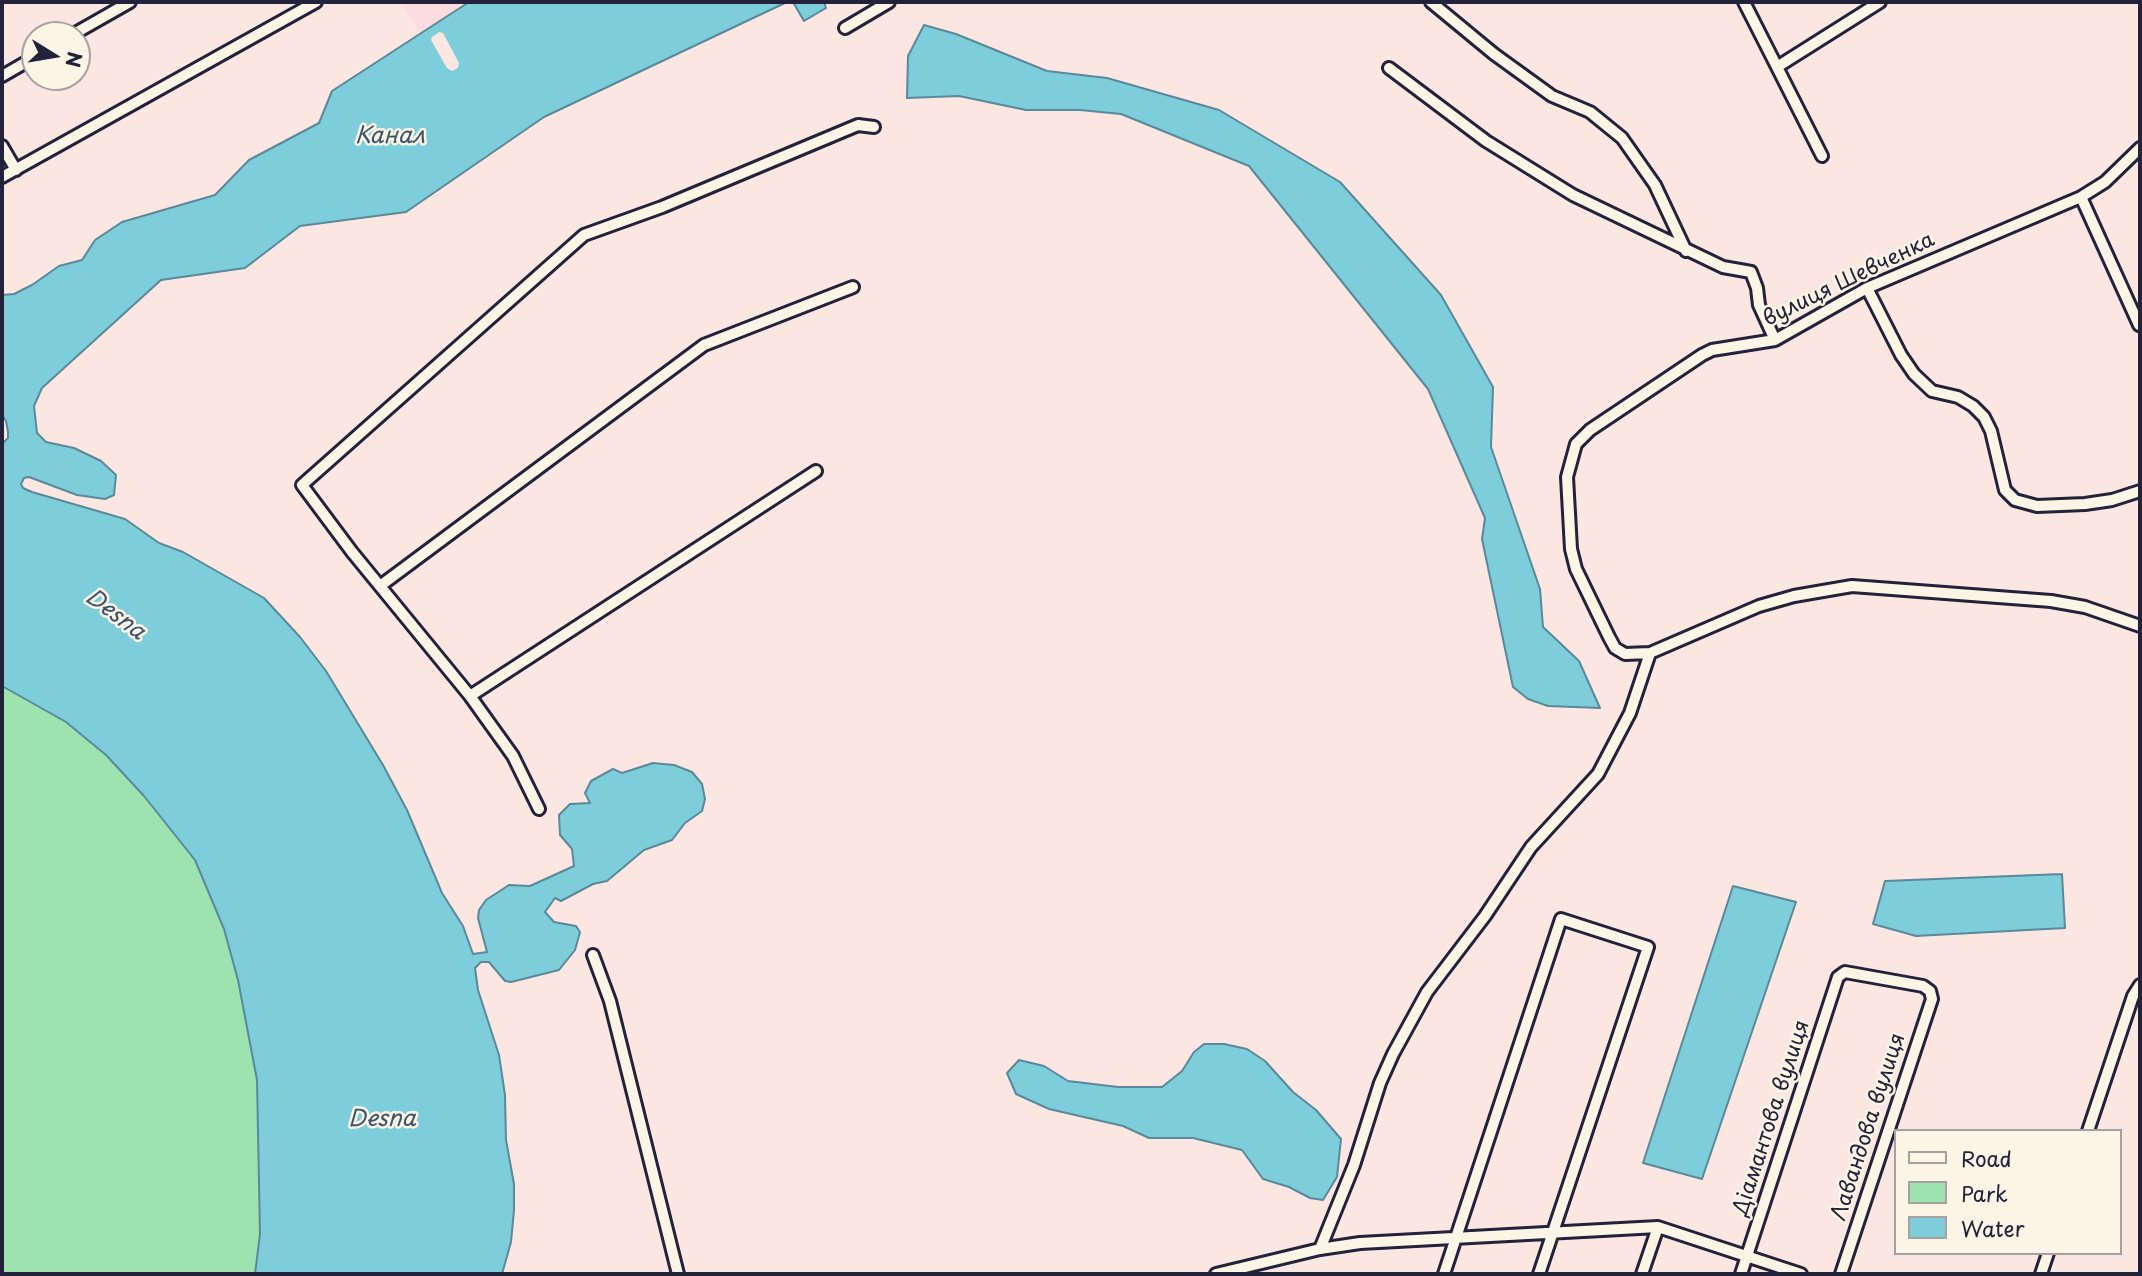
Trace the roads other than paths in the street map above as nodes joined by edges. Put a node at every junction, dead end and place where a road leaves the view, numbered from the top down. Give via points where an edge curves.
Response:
1 (316, 2) edge
2 (889, 2) edge
3 (1431, 2) edge
4 (1744, 2) edge
5 (1880, 2) edge
6 (127, 3) edge
7 (91, 24) edge
8 (845, 29) dead end
9 (21, 65) edge
10 (1777, 67) junction
11 (1389, 68) dead end
12 (2, 76) edge
13 (874, 127) dead end
14 (2, 146) edge
15 (2140, 148) edge
16 (1822, 156) dead end
17 (16, 170) junction
18 (2, 177) edge
19 (2081, 197) junction
20 (1686, 250) junction
21 (853, 287) dead end
22 (1867, 288) junction
23 (2138, 325) dead end
24 (1775, 340) junction
25 (816, 471) dead end
26 (2140, 491) edge
27 (380, 586) junction
28 (2140, 626) edge
29 (1650, 653) junction
30 (470, 696) junction
31 (539, 809) dead end
32 (593, 955) dead end
33 (2140, 985) edge
34 (1930, 991) joint
35 (2089, 1129) edge
36 (1658, 1227) junction
37 (1553, 1233) junction
38 (1455, 1239) junction
39 (1320, 1249) junction
40 (2047, 1255) edge
41 (1747, 1256) junction
42 (678, 1274) edge
43 (1216, 1274) edge
44 (1444, 1274) edge
45 (1539, 1274) edge
46 (1642, 1274) edge
47 (1741, 1274) edge
48 (1801, 1274) edge
49 (1841, 1274) edge
50 (2041, 1274) edge

1 - 17 street
2 - 8 street
3 - 20 street via 1552,96 1590,112 1622,138 1655,185
4 - 10 street
5 - 10 street
6 - 7 street
9 - 12 street
10 - 16 street
11 - 20 street via 1486,141 1573,195
13 - 27 street via 858,125 584,235 302,485
14 - 17 street
15 - 19 street, вулиця Шевченка via 2105,182
17 - 18 street
19 - 22 street, вулиця Шевченка
19 - 23 street
20 - 24 street via 1723,267 1751,272
21 - 27 street via 704,345
22 - 24 street, вулиця Шевченка
22 - 26 street via 1901,355 1920,380 1932,391 1958,397 1984,417 1992,431 2006,490 2015,500 2037,506 2085,504
24 - 29 street, вулиця Шевченка via 1702,355 1576,444 1567,477 1576,569 1615,648 1625,654
25 - 30 street
27 - 30 street
28 - 29 street via 2051,601 1864,585 1759,606
29 - 39 street via 1630,713 1598,774 1531,847 1427,992 1398,1044
30 - 31 street via 513,756
32 - 42 street via 610,1001
33 - 35 street
34 - 41 street, Діамантова вулиця via 1923,986 1841,974
34 - 49 street, Лавандова вулиця via 1932,999
36 - 37 street
36 - 41 street
36 - 46 street
37 - 38 street
37 - 38 street via 1648,947 1562,919
37 - 45 street
38 - 39 street
38 - 44 street
39 - 43 street
40 - 50 street
41 - 47 street, Діамантова вулиця
41 - 48 street

